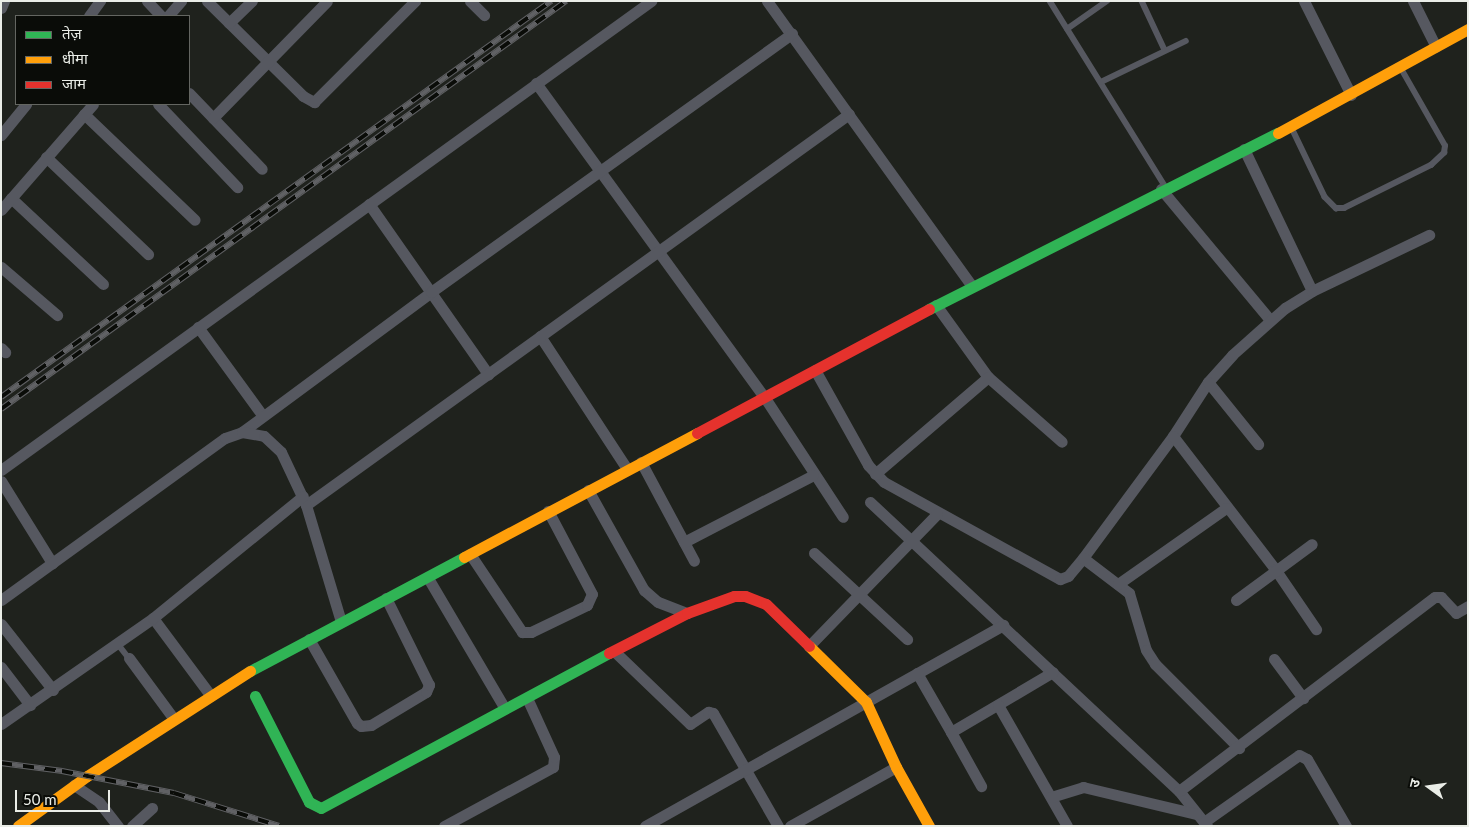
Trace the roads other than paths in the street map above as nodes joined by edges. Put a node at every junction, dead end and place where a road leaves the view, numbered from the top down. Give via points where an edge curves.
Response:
1 (4, 1) edge
2 (100, 1) edge
3 (147, 1) edge
4 (181, 1) edge
5 (207, 1) edge
6 (252, 1) edge
7 (327, 1) edge
8 (415, 1) edge
9 (470, 1) edge
10 (651, 1) edge
11 (767, 1) edge
12 (1050, 1) edge
13 (1107, 1) edge
14 (1142, 1) edge
15 (1304, 1) edge
16 (1413, 1) edge
17 (1, 8) edge
18 (90, 15) edge
19 (160, 15) edge
20 (169, 15) edge
21 (484, 15) dead end
22 (229, 23) junction
23 (1067, 28) junction
24 (1468, 30) edge
25 (792, 34) junction
26 (1186, 41) dead end
27 (1436, 47) junction
28 (1165, 50) junction
29 (269, 62) junction
30 (1400, 68) junction
31 (1100, 82) junction
32 (536, 83) junction
33 (190, 93) edge
34 (1351, 95) junction
35 (25, 105) edge
36 (92, 105) edge
37 (159, 105) edge
38 (84, 114) junction
39 (849, 114) junction
40 (213, 118) junction
41 (1291, 126) junction
42 (1, 136) edge
43 (1244, 148) junction
44 (46, 157) junction
45 (262, 169) dead end
46 (601, 170) junction
47 (237, 187) dead end
48 (1164, 188) junction
49 (11, 198) junction
50 (369, 204) junction
51 (1, 210) edge
52 (195, 220) dead end
53 (1429, 235) dead end
54 (660, 250) junction
55 (148, 254) dead end
56 (1, 267) edge
57 (103, 284) dead end
58 (972, 286) junction
59 (1312, 291) junction
60 (430, 292) junction
61 (936, 305) junction
62 (57, 315) dead end
63 (1270, 320) junction
64 (198, 327) junction
65 (540, 336) junction
66 (815, 370) junction
67 (488, 374) junction
68 (988, 377) junction
69 (1208, 382) junction
70 (765, 398) junction
71 (263, 416) junction
72 (242, 432) junction
73 (1173, 436) junction
74 (1062, 442) dead end
75 (1258, 444) dead end
76 (641, 462) junction
77 (627, 469) junction
78 (1, 470) edge
79 (875, 474) junction
80 (813, 475) junction
81 (1, 482) edge
82 (588, 490) junction
83 (304, 501) junction
84 (870, 502) dead end
85 (1226, 508) junction
86 (548, 511) junction
87 (937, 514) junction
88 (843, 517) dead end
89 (912, 541) junction
90 (684, 542) junction
91 (1312, 544) dead end
92 (814, 553) dead end
93 (470, 554) junction
94 (1083, 558) junction
95 (694, 561) dead end
96 (52, 563) junction
97 (1275, 569) junction
98 (428, 578) junction
99 (1118, 584) junction
100 (858, 595) junction
101 (386, 598) junction
102 (1, 600) edge
103 (1236, 600) dead end
104 (1468, 606) edge
105 (686, 613) junction
106 (153, 618) junction
107 (342, 622) junction
108 (1, 624) edge
109 (1004, 626) junction
110 (1316, 629) dead end
111 (309, 639) junction
112 (908, 639) dead end
113 (118, 644) junction
114 (809, 646) junction
115 (615, 652) junction
116 (129, 658) joint
117 (1274, 659) dead end
118 (1, 667) edge
119 (1053, 672) junction
120 (918, 673) junction
121 (53, 690) junction
122 (211, 696) junction
123 (255, 696) dead end
124 (526, 698) junction
125 (1303, 698) junction
126 (866, 702) junction
127 (998, 704) junction
128 (30, 705) junction
129 (504, 707) junction
130 (174, 719) junction
131 (1, 724) edge
132 (951, 732) junction
133 (1239, 748) junction
134 (896, 767) junction
135 (746, 772) junction
136 (74, 785) junction
137 (981, 786) dead end
138 (1180, 791) junction
139 (1050, 798) junction
140 (152, 808) dead end
141 (1196, 814) junction
142 (1206, 824) edge
143 (18, 826) edge
144 (118, 826) edge
145 (132, 826) edge
146 (444, 826) edge
147 (645, 826) edge
148 (778, 826) edge
149 (790, 826) edge
150 (929, 826) edge
151 (1067, 826) edge
152 (1346, 826) edge

1 - 17 street
2 - 18 street
3 - 19 street
4 - 20 street
5 - 22 street
6 - 22 street
7 - 29 street
8 - 29 street via 314,102
9 - 21 street
10 - 32 street
11 - 25 street
12 - 23 lane
13 - 23 lane
14 - 28 lane
15 - 34 street
16 - 27 street
22 - 29 street
23 - 31 lane
24 - 27 street
25 - 39 street
25 - 46 street
26 - 28 lane
27 - 30 street
28 - 31 lane
29 - 40 street
30 - 34 street
30 - 41 lane via 1445,146 1444,153 1432,165 1344,208 1336,208 1325,197
31 - 48 lane
32 - 46 street
32 - 50 street
33 - 40 street
34 - 41 street
35 - 42 street
36 - 38 street
37 - 47 street
38 - 44 street
38 - 52 street
39 - 54 street
39 - 58 street
40 - 45 street
41 - 43 street
43 - 48 street
43 - 59 street
44 - 49 street
44 - 55 street
46 - 54 street
46 - 60 street
48 - 58 street
48 - 63 street
49 - 51 street
49 - 57 street
50 - 60 street
50 - 64 street
53 - 59 street
54 - 65 street
54 - 70 street
56 - 62 street
58 - 61 street
59 - 63 street
60 - 67 street
60 - 71 street
61 - 66 street
61 - 68 street
63 - 69 street
64 - 71 street
64 - 78 street
65 - 67 street
65 - 77 street
66 - 70 street
66 - 79 street
67 - 83 street
68 - 74 street
68 - 79 street
69 - 73 street
69 - 75 street
70 - 76 street
70 - 80 street
71 - 72 street
72 - 83 street via 264,436 275,442
72 - 96 street via 226,438
73 - 85 street
73 - 94 street
76 - 77 street
76 - 90 street
77 - 82 street
79 - 87 street
80 - 88 street
80 - 90 street
81 - 96 street
82 - 86 street
82 - 105 street via 644,590 658,602
83 - 106 street
83 - 107 street
84 - 89 street
85 - 97 street
85 - 99 street
86 - 93 street
86 - 93 street via 592,594 587,606 531,632 522,632
87 - 89 street
87 - 94 street via 1060,579 1068,576
89 - 100 street
89 - 109 street
90 - 95 street
91 - 97 street
92 - 100 street
93 - 98 street
94 - 99 street
96 - 102 street
97 - 103 street
97 - 110 street
98 - 101 street
98 - 129 street
99 - 133 street via 1133,598 1146,650 1155,664
100 - 112 street
100 - 114 street
101 - 107 street
101 - 111 street via 429,685 426,692 371,725 357,723
104 - 125 street via 1456,612 1442,597 1435,597
105 - 114 street via 734,596 745,596 766,604
105 - 115 street
106 - 113 street
106 - 122 street
107 - 111 street
108 - 121 street
109 - 119 street
109 - 120 street
111 - 122 street
113 - 116 lane
113 - 121 street
114 - 126 street
115 - 124 street
115 - 135 street via 690,724 708,712 713,713
116 - 130 street
117 - 125 street
118 - 128 street
119 - 127 street
119 - 138 street
120 - 126 street
120 - 132 street
121 - 128 street
122 - 130 street
123 - 129 street via 309,802 321,808
124 - 129 street
124 - 146 street via 554,757 553,767
125 - 133 street
126 - 134 street
126 - 135 street
127 - 132 street
127 - 139 street
128 - 131 street
130 - 136 street
132 - 137 street
133 - 138 street
134 - 149 street
134 - 150 street
135 - 147 street
135 - 148 street
136 - 143 street
136 - 144 street via 99,802
138 - 141 street
139 - 141 street via 1083,787
139 - 151 street
140 - 145 street
141 - 142 street
142 - 152 street via 1299,754 1307,759

